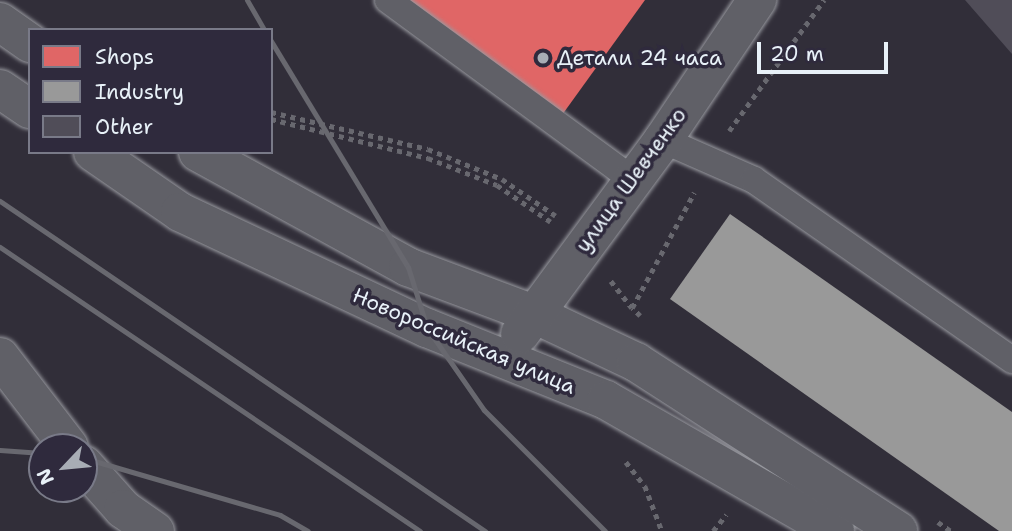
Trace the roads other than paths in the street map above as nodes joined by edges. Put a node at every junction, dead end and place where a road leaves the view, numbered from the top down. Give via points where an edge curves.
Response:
1 (388, 0) edge
2 (757, 0) edge
3 (0, 22) edge
4 (28, 42) edge
5 (0, 89) edge
6 (28, 108) edge
7 (663, 140) junction
8 (96, 154) edge
9 (202, 154) edge
10 (632, 179) junction
11 (534, 314) junction
12 (0, 357) edge
13 (502, 359) junction
14 (1012, 360) edge
15 (58, 433) edge
16 (98, 481) edge
17 (155, 531) edge
18 (835, 531) edge
19 (898, 531) edge

1 - 10 lane
2 - 7 main road, улица Шевченко
3 - 4 main road
5 - 6 main road
7 - 10 main road, улица Шевченко
7 - 14 lane via 754,180
8 - 13 main road, Новороссийская улица via 180,212 311,276
9 - 11 main road via 408,267
10 - 11 main road, улица Шевченко
11 - 13 main road, улица Шевченко
11 - 19 main road via 636,362
12 - 15 main road
13 - 18 main road, Новороссийская улица via 606,400
16 - 17 main road via 123,509

